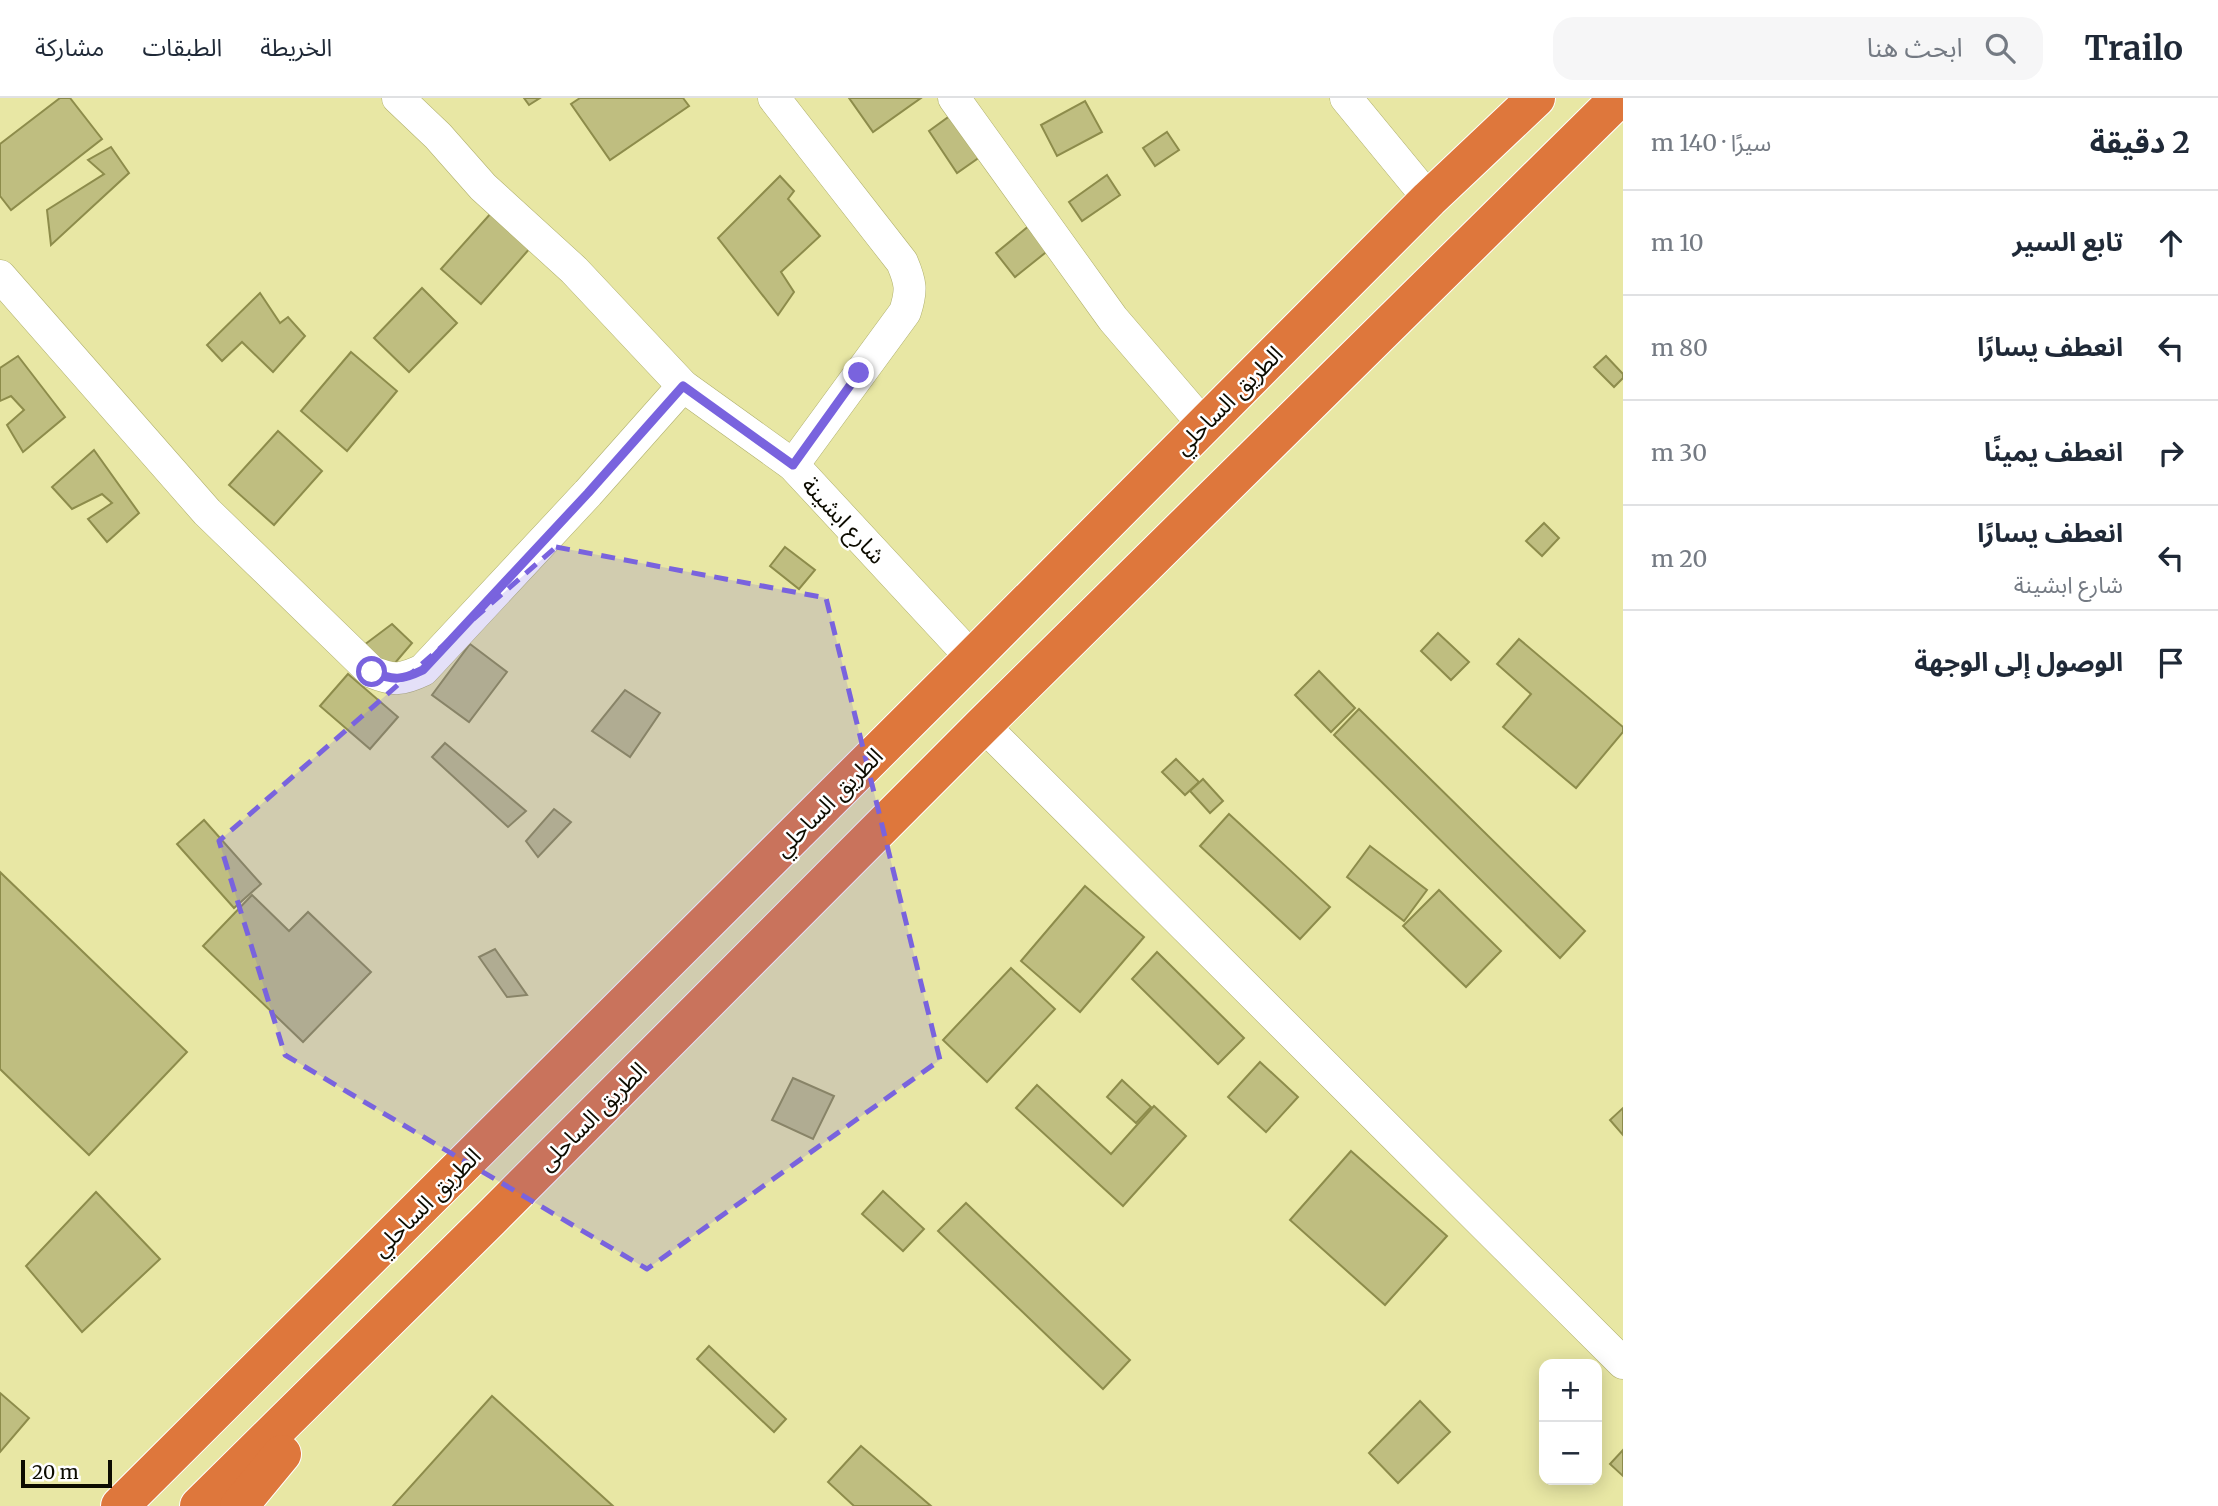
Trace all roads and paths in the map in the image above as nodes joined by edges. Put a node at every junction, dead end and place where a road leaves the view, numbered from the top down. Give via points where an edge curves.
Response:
1 (398, 98) edge
2 (774, 98) edge
3 (954, 98) edge
4 (1346, 98) edge
5 (1536, 98) edge
6 (1619, 98) edge
7 (1429, 199) junction
8 (0, 276) edge
9 (683, 386) junction
10 (1204, 425) junction
11 (793, 465) junction
12 (972, 658) junction
13 (983, 725) junction
14 (348, 1357) junction
15 (1623, 1363) edge
16 (120, 1506) edge
17 (199, 1506) edge
18 (239, 1506) edge

1 - 9 street via 483,187 574,270
2 - 11 street, شارع ابشينة via 902,262 911,292 905,312
3 - 10 street via 1113,319
4 - 7 street
5 - 7 highway, الطريق الساحلي
6 - 13 highway
7 - 10 highway, الطريق الساحلي
8 - 9 street via 206,512 372,672 389,679 423,670
9 - 11 street
10 - 12 highway, الطريق الساحلي
11 - 12 street, شارع ابشينة
12 - 16 highway, الطريق الساحلي
13 - 14 highway, الطريق الساحلى
13 - 15 street
14 - 17 highway, الطريق الساحلى
14 - 18 highway via 305,1424

